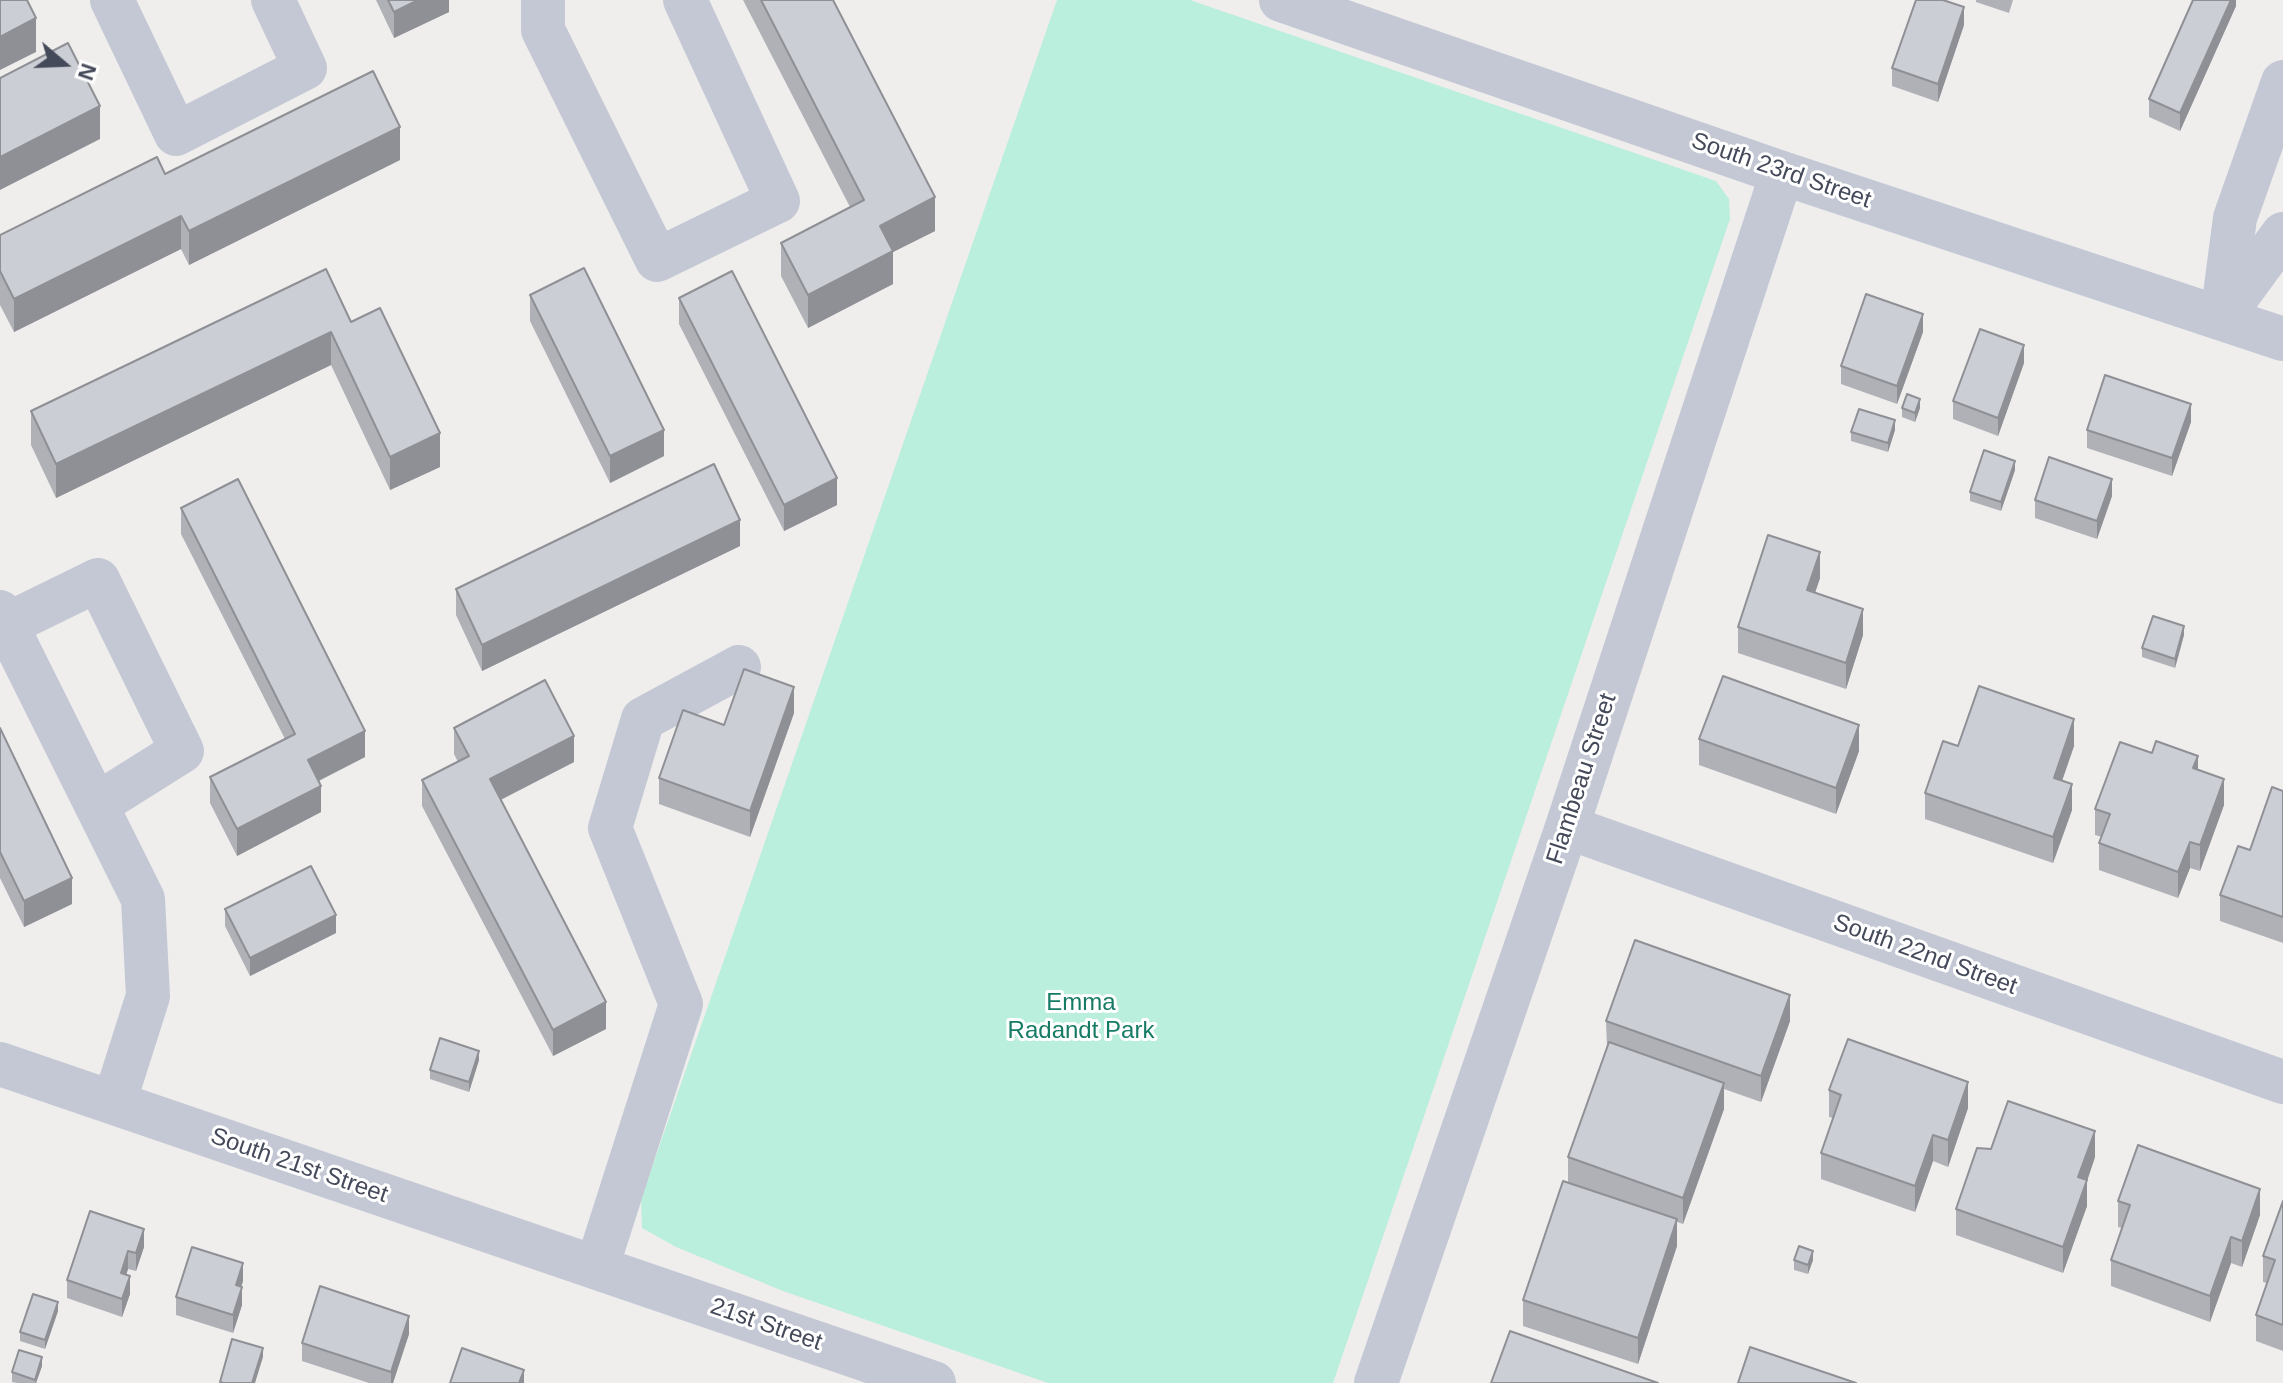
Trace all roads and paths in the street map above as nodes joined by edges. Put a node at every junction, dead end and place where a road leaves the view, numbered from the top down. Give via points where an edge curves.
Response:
1 (112, 0) edge
2 (273, 0) edge
3 (543, 0) edge
4 (685, 0) edge
5 (1281, 0) edge
6 (2283, 82) edge
7 (1782, 173) junction
8 (2283, 234) edge
9 (2222, 317) junction
10 (2283, 339) edge
11 (7, 640) edge
12 (739, 667) dead end
13 (96, 805) junction
14 (1567, 827) junction
15 (0, 1064) edge
16 (2283, 1082) edge
17 (114, 1103) junction
18 (597, 1267) junction
19 (934, 1383) edge
20 (1376, 1383) edge

1 - 2 street via 176,134 305,68
3 - 4 street via 543,30 657,260 778,201
5 - 7 street, South 23rd Street
6 - 9 street via 2235,218
7 - 9 street, South 23rd Street
7 - 14 street, Flambeau Street
8 - 9 street
9 - 10 street, South 23rd Street
11 - 13 street
11 - 13 street via 98,580 182,751
12 - 18 street via 643,719 610,828 681,1004
13 - 17 street via 143,899 148,996
14 - 16 street, South 22nd Street
14 - 20 street, Flambeau Street
15 - 17 street, South 21st Street
17 - 18 street, South 21st Street
18 - 19 street, 21st Street

